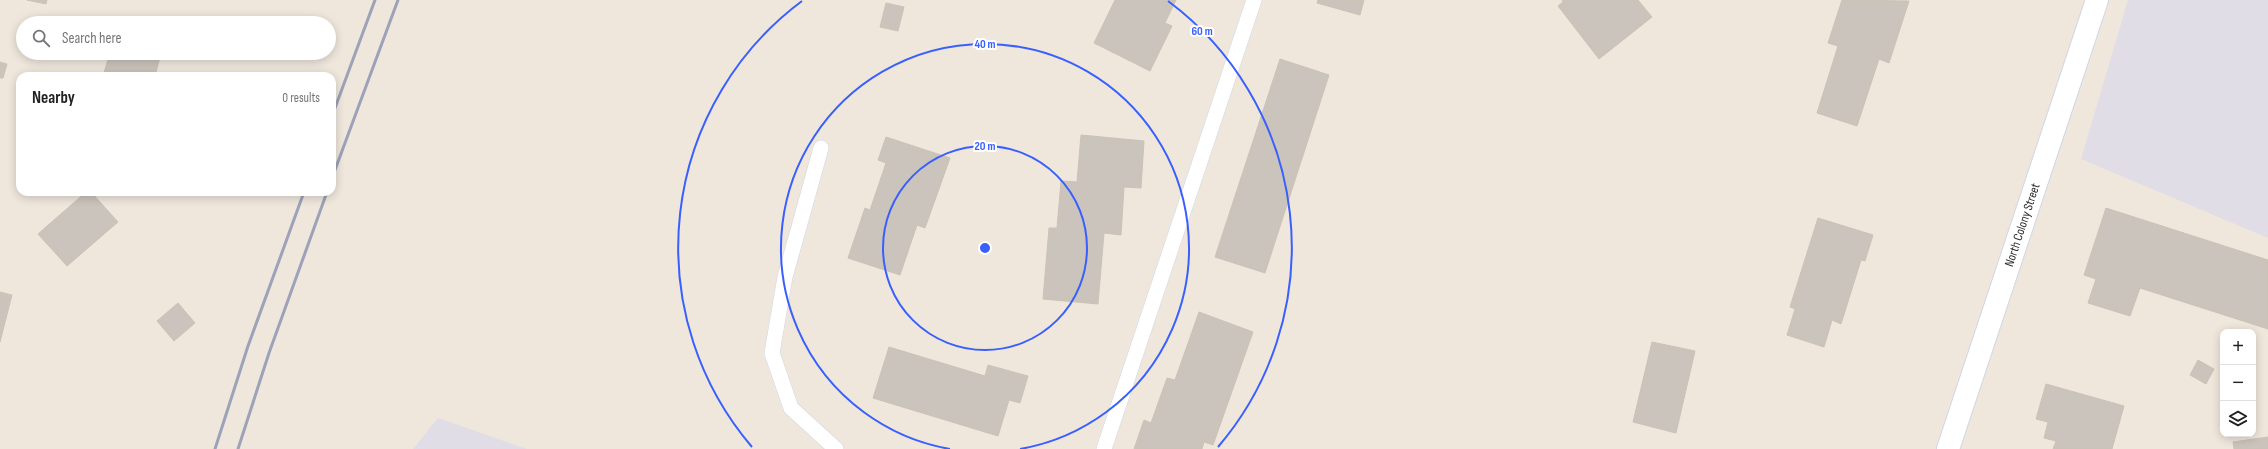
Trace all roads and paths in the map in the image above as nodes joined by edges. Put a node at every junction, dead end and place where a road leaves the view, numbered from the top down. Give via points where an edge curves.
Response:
1 (1254, 0) edge
2 (2097, 0) edge
3 (821, 148) dead end
4 (836, 449) edge
5 (1104, 449) edge
6 (1948, 449) edge

1 - 5 lane
2 - 6 main road, North Colony Street
3 - 4 lane via 785,277 772,353 790,408

